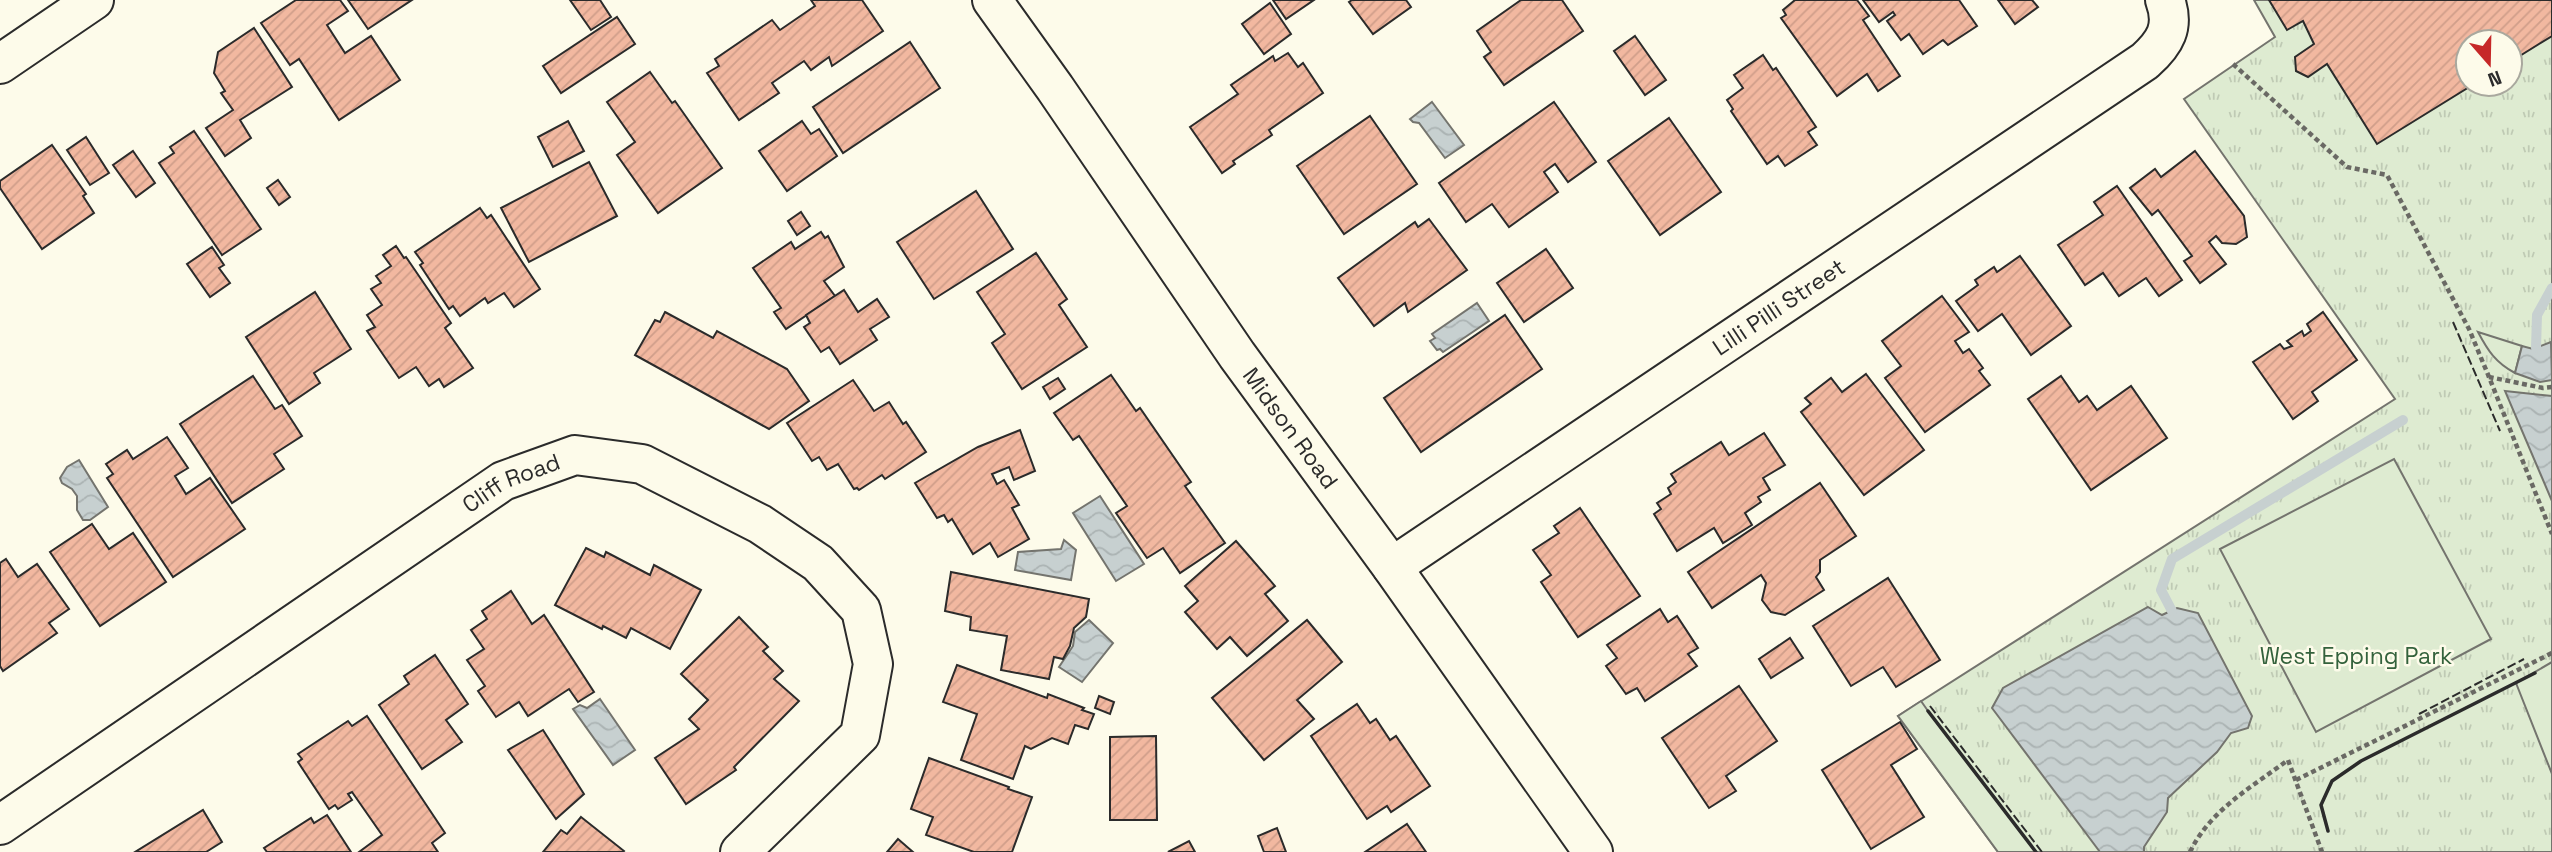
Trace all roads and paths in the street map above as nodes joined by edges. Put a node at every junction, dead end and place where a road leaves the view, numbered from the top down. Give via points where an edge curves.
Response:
1 (94, 0) edge
2 (992, 0) edge
3 (2165, 0) edge
4 (0, 64) edge
5 (2233, 64) dead end
6 (2489, 377) junction
7 (2552, 387) edge
8 (2552, 534) edge
9 (1392, 567) junction
10 (2552, 653) edge
11 (2296, 780) junction
12 (0, 825) edge
13 (740, 852) edge
14 (1593, 852) edge
15 (2190, 852) edge
16 (2322, 852) edge

1 - 4 street
2 - 9 street, Midson Road via 1229,344
3 - 9 street, Lilli Pilli Street via 2169,26 2162,45 2145,61
5 - 6 path via 2347,167 2387,175 2469,329
6 - 7 path
6 - 8 path
9 - 14 street, Midson Road
10 - 11 path
11 - 15 path via 2288,760 2218,811
11 - 16 path
12 - 13 street, Cliff Road via 503,481 575,454 642,464 760,524 818,563 861,610 873,664 859,735

